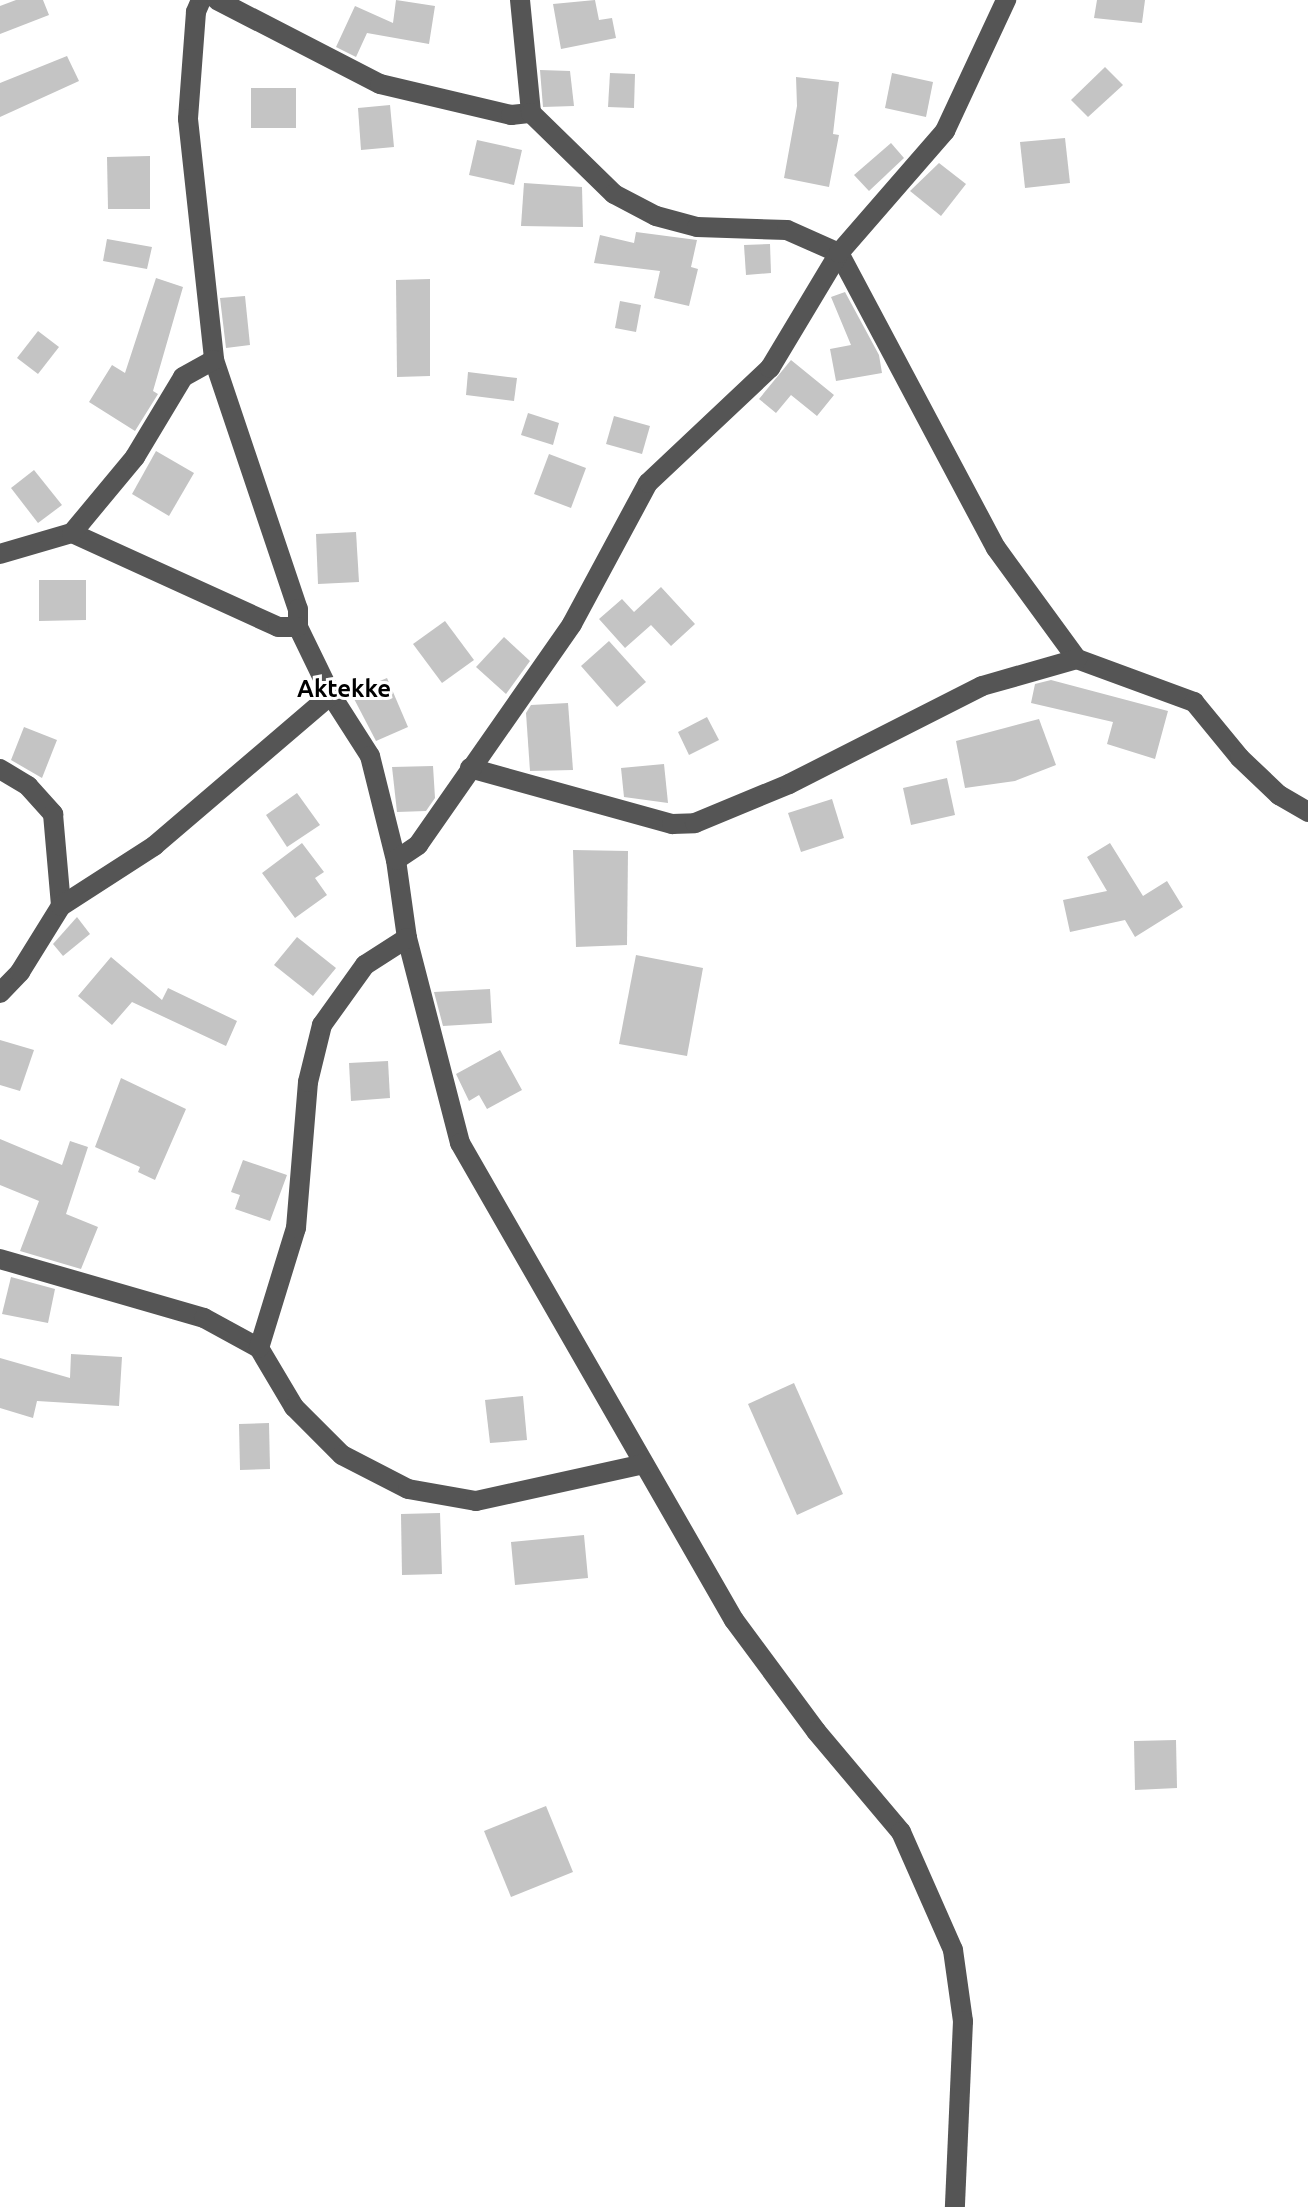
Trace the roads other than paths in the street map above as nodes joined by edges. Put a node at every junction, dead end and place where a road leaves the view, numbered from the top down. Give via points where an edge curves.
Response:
1 (201, 0) edge
2 (217, 0) edge
3 (520, 0) edge
4 (1006, 0) edge
5 (531, 113) junction
6 (839, 253) junction
7 (214, 360) junction
8 (72, 533) junction
9 (0, 554) edge
10 (298, 627) junction
11 (1077, 659) junction
12 (331, 695) junction
13 (470, 768) junction
14 (0, 769) edge
15 (1308, 812) edge
16 (396, 860) junction
17 (61, 906) junction
18 (407, 938) junction
19 (0, 993) edge
20 (0, 1259) edge
21 (259, 1348) junction
22 (644, 1464) junction
23 (955, 2207) edge

1 - 7 street via 188,119
2 - 5 street via 380,84 511,115
3 - 5 street
4 - 6 street via 945,131
5 - 6 street via 614,194 656,216 697,227 787,230
6 - 11 street via 996,548
6 - 13 street via 770,368 648,483 572,624
7 - 8 street via 183,377 135,457
7 - 10 street via 298,609
8 - 9 street
8 - 10 street via 278,627
10 - 12 street
11 - 13 street via 982,686 789,784 695,823 672,824
11 - 15 street via 1194,702 1240,758 1279,795
12 - 16 street via 370,756
12 - 17 street via 154,846
13 - 16 street via 418,845
14 - 17 street via 28,786 53,814
16 - 18 street
17 - 19 street via 20,972
18 - 21 street via 365,965 322,1025 308,1082 296,1228
18 - 22 street via 460,1143
20 - 21 street via 204,1318
21 - 22 street via 294,1407 342,1455 408,1489 476,1501
22 - 23 street via 734,1620 816,1731 901,1832 953,1950 963,2021

